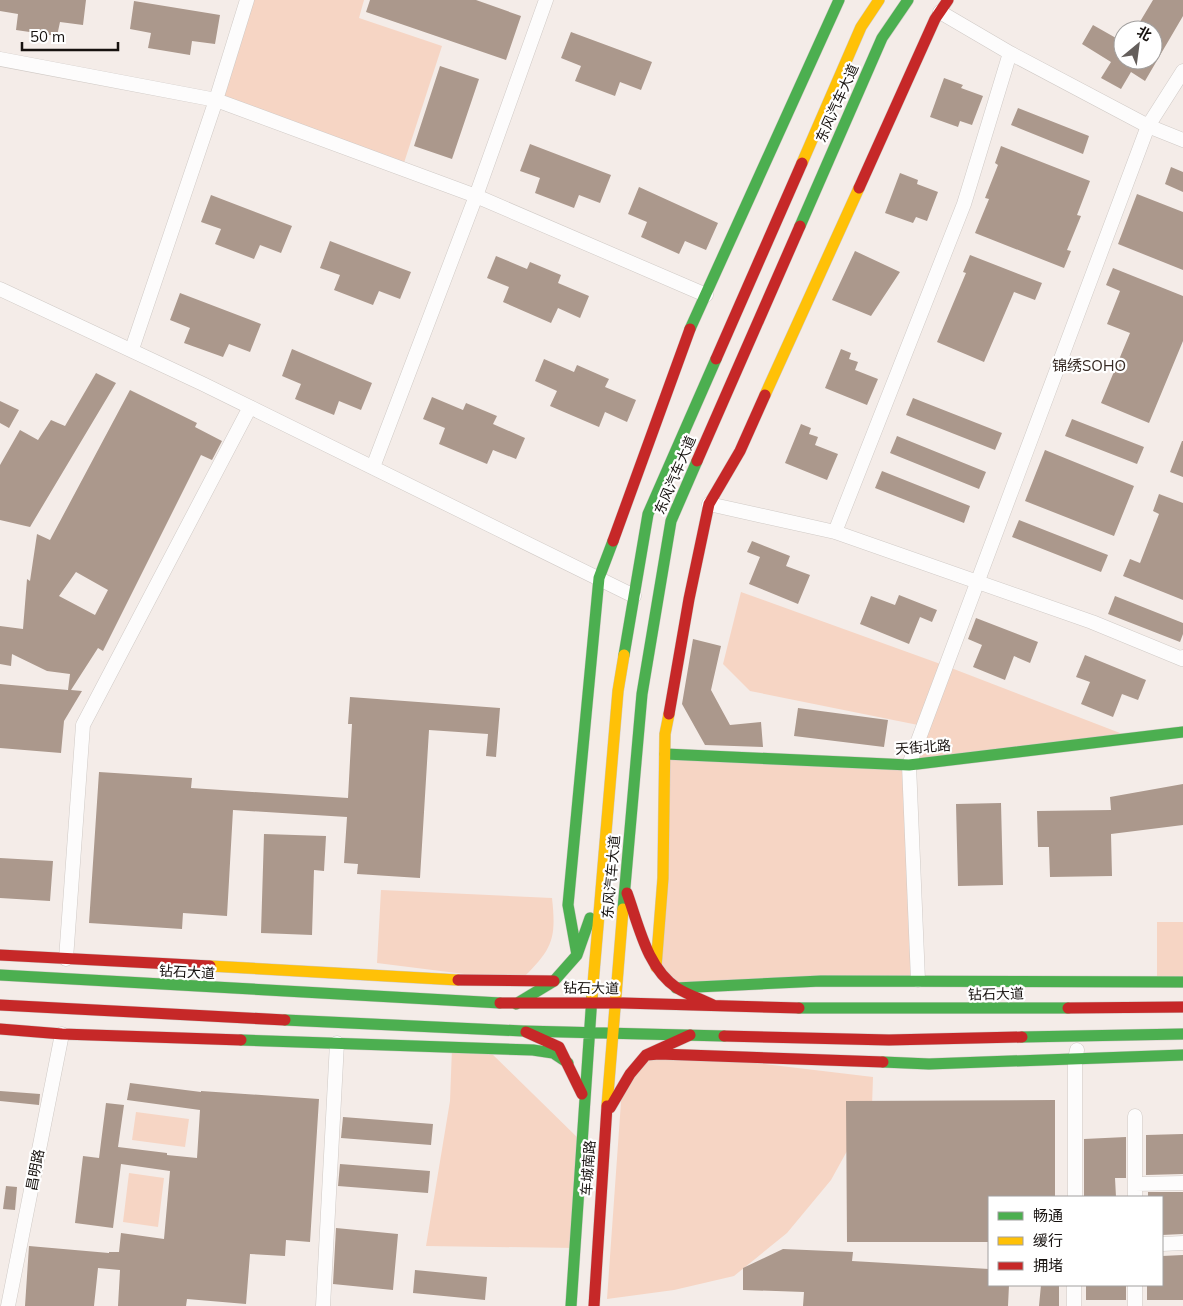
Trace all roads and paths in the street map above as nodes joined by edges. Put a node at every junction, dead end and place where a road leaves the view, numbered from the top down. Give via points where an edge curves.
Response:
1 (247, 0) edge
2 (546, 0) edge
3 (839, 0) edge
4 (879, 0) edge
5 (908, 0) edge
6 (948, 0) edge
7 (940, 12) junction
8 (1010, 53) junction
9 (0, 59) edge
10 (1183, 71) edge
11 (216, 100) junction
12 (1148, 126) junction
13 (1183, 140) edge
14 (476, 196) junction
15 (0, 290) edge
16 (706, 295) junction
17 (132, 349) junction
18 (250, 407) junction
19 (374, 468) junction
20 (709, 504) junction
21 (835, 532) junction
22 (598, 578) junction
23 (978, 582) junction
24 (634, 596) junction
25 (1183, 658) edge
26 (1183, 732) edge
27 (664, 754) junction
28 (909, 765) junction
29 (625, 886) junction
30 (600, 890) junction
31 (0, 955) edge
32 (577, 955) junction
33 (66, 959) junction
34 (656, 968) junction
35 (255, 970) junction
36 (0, 975) edge
37 (68, 980) junction
38 (918, 980) junction
39 (554, 981) junction
40 (1183, 982) edge
41 (676, 988) junction
42 (346, 995) junction
43 (1033, 995) junction
44 (591, 1002) junction
45 (516, 1004) junction
46 (614, 1004) junction
47 (0, 1005) edge
48 (718, 1007) junction
49 (1183, 1007) edge
50 (920, 1010) junction
51 (63, 1022) junction
52 (0, 1029) edge
53 (523, 1031) junction
54 (589, 1032) junction
55 (614, 1032) junction
56 (691, 1034) junction
57 (1183, 1034) edge
58 (1079, 1035) junction
59 (881, 1040) junction
60 (338, 1044) junction
61 (646, 1055) junction
62 (1183, 1056) edge
63 (1075, 1059) junction
64 (568, 1063) junction
65 (913, 1063) junction
66 (584, 1097) junction
67 (606, 1114) junction
68 (1135, 1116) dead end
69 (1183, 1183) edge
70 (1135, 1191) edge
71 (1075, 1196) edge
72 (1183, 1243) edge
73 (1163, 1244) edge
74 (1074, 1286) edge
75 (1135, 1286) edge
76 (8, 1306) edge
77 (323, 1306) edge
78 (571, 1306) edge
79 (594, 1306) edge
80 (1074, 1306) edge
81 (1135, 1306) edge

1 - 11 street
2 - 14 street
3 - 16 main road
4 - 24 main road, 东风汽车大道 via 861,27 648,514
5 - 29 main road, 东风汽车大道 via 882,38 671,521 642,694
6 - 7 main road
7 - 8 street
7 - 20 main road via 740,450
8 - 12 street
8 - 21 street via 964,204
9 - 11 street
10 - 12 street
11 - 14 street
11 - 17 street
12 - 13 street
12 - 23 street
14 - 16 street
14 - 19 street
15 - 17 street
16 - 22 main road via 691,327
17 - 18 street
18 - 19 street
18 - 33 street via 82,725
19 - 22 street
20 - 21 street
20 - 27 main road via 689,599
21 - 23 street
22 - 24 street
22 - 32 main road via 568,905
23 - 25 street
23 - 28 street
24 - 30 main road, 东风汽车大道 via 618,691
26 - 28 main road, 天街北路
27 - 28 main road, 天街北路
27 - 34 main road via 663,878
28 - 38 street
29 - 34 main road
29 - 46 main road, 东风汽车大道
30 - 32 main road
30 - 44 main road, 东风汽车大道
31 - 33 main road
32 - 39 main road
33 - 35 main road
33 - 37 main road
34 - 41 main road
35 - 39 main road via 458,980
35 - 42 main road
36 - 37 main road, 钻石大道
37 - 42 main road, 钻石大道
38 - 41 main road
38 - 43 main road
38 - 50 main road
39 - 45 main road
40 - 43 main road
41 - 48 main road
42 - 45 main road, 钻石大道
43 - 49 main road, 钻石大道
43 - 50 main road, 钻石大道
44 - 45 main road, 钻石大道
44 - 46 main road, 钻石大道
44 - 54 main road, 东风汽车大道
46 - 48 main road, 钻石大道
46 - 55 main road, 东风汽车大道
47 - 51 main road
48 - 50 main road, 钻石大道
51 - 52 main road
51 - 53 main road
51 - 60 main road
51 - 76 street, 昌明路
53 - 54 main road
53 - 64 main road via 559,1047
54 - 55 main road
54 - 66 main road, 车城南路
55 - 56 main road
55 - 67 main road, 车城南路
56 - 59 main road
56 - 61 main road
57 - 58 main road
58 - 59 main road
58 - 63 street
59 - 65 main road
60 - 64 main road via 533,1050 553,1054
60 - 77 street
61 - 65 main road
61 - 67 main road via 630,1074
62 - 63 main road
63 - 65 main road
63 - 71 street
64 - 66 main road
66 - 78 main road, 车城南路
67 - 79 main road, 车城南路
68 - 70 street
69 - 70 street
72 - 73 street
74 - 80 street
75 - 81 street

